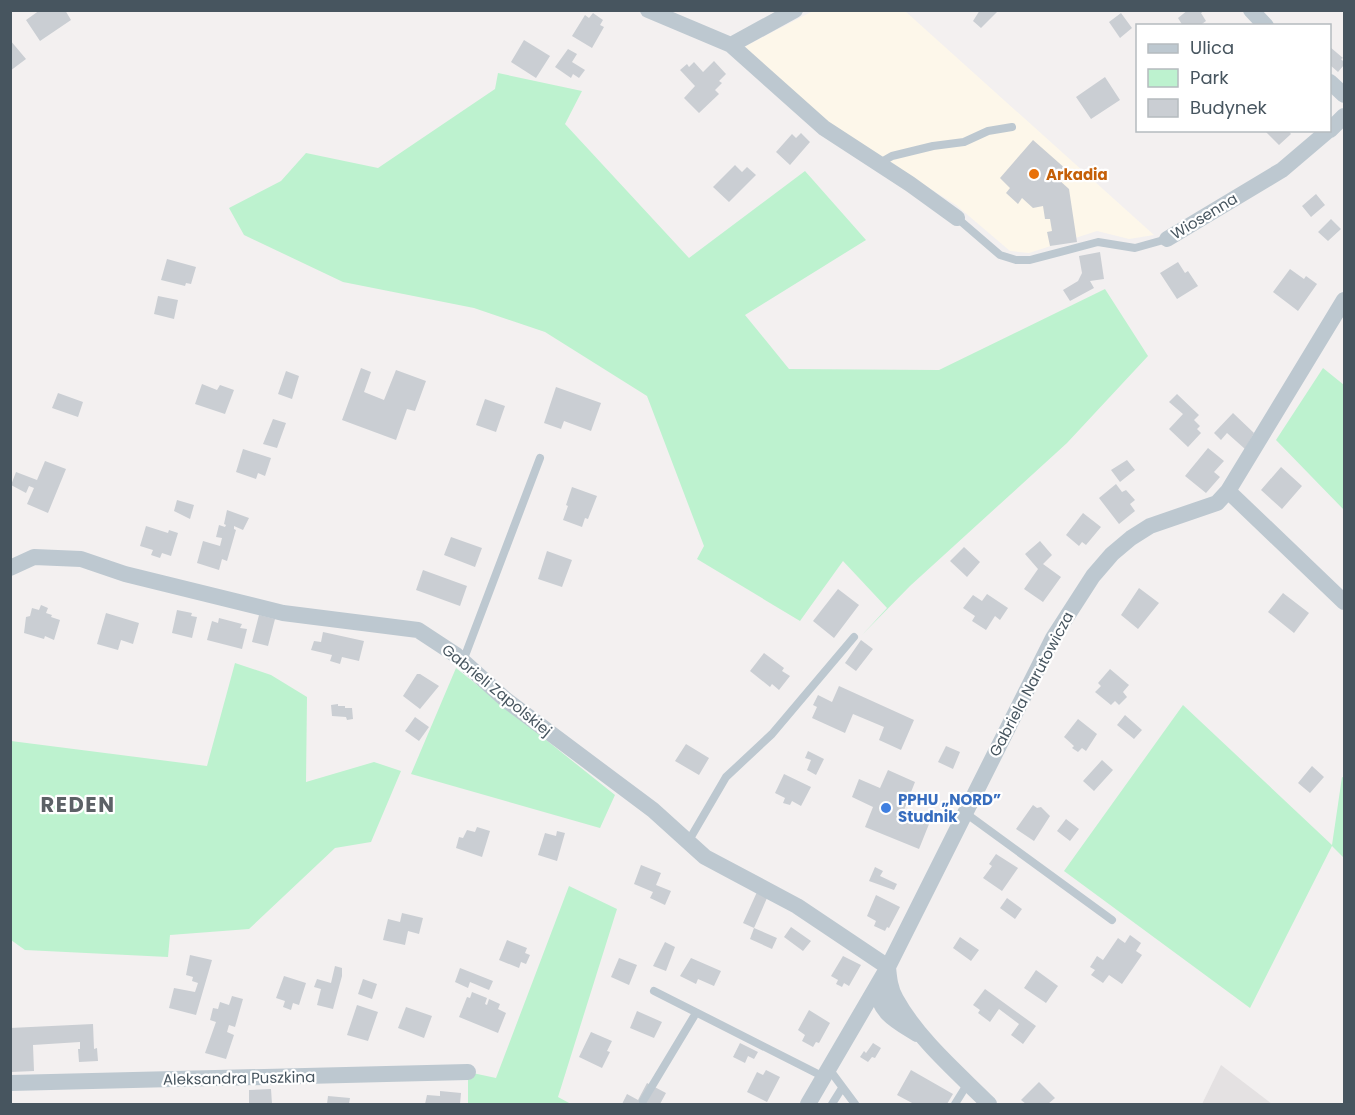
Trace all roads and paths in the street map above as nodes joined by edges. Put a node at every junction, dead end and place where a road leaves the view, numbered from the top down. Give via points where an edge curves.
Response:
1 (648, 10) edge
2 (795, 10) edge
3 (1251, 10) edge
4 (1264, 24) edge
5 (730, 45) junction
6 (1331, 84) edge
7 (1344, 95) edge
8 (1344, 116) edge
9 (1012, 127) dead end
10 (1331, 128) edge
11 (1327, 132) edge
12 (878, 164) junction
13 (957, 218) joint
14 (1167, 239) joint
15 (1344, 300) edge
16 (540, 458) dead end
17 (1228, 491) junction
18 (10, 568) edge
19 (1344, 602) edge
20 (854, 637) dead end
21 (463, 661) junction
22 (964, 812) junction
23 (688, 842) junction
24 (1112, 920) dead end
25 (888, 967) junction
26 (877, 988) junction
27 (654, 991) dead end
28 (896, 998) junction
29 (696, 1012) junction
30 (859, 1018) junction
31 (891, 1018) junction
32 (929, 1043) junction
33 (468, 1072) dead end
34 (826, 1073) junction
35 (10, 1083) edge
36 (968, 1083) junction
37 (842, 1088) junction
38 (643, 1101) dead end
39 (808, 1104) edge
40 (832, 1104) edge
41 (855, 1104) edge
42 (955, 1104) edge
43 (988, 1104) edge

1 - 5 street, Wiosenna
2 - 5 street
3 - 4 street
5 - 12 street, Wiosenna via 824,128
6 - 7 street
8 - 10 street, Wiosenna
9 - 12 lane via 988,131 964,142 892,156
11 - 14 street, Wiosenna via 1282,170
12 - 13 street, Wiosenna
13 - 14 lane, Wiosenna via 1000,255 1016,260 1030,261 1098,242 1135,248
15 - 17 street, Gabriela Narutowicza
16 - 21 lane
17 - 19 street
17 - 22 street, Gabriela Narutowicza via 1217,503 1150,526 1112,554 1093,576 1053,638
18 - 21 street, Gabrieli Zapolskiej via 34,557 81,559 125,574 283,613 418,630
20 - 23 lane via 772,734 726,777
21 - 23 street, Gabrieli Zapolskiej via 506,700 653,810
22 - 24 lane
22 - 25 street, Gabriela Narutowicza
23 - 25 street, Gabrieli Zapolskiej via 705,857 796,906
25 - 26 street, Gabriela Narutowicza
25 - 28 street
26 - 28 street
26 - 30 street, Gabriela Narutowicza
26 - 31 street via 879,1003
27 - 29 lane
28 - 32 street
29 - 34 lane
29 - 38 lane
30 - 31 street
30 - 34 street, Gabriela Narutowicza
31 - 32 street
32 - 36 street
33 - 35 street, Aleksandra Puszkina
34 - 37 lane
34 - 39 street, Gabriela Narutowicza
36 - 42 lane
36 - 43 street
37 - 40 lane
37 - 41 lane

